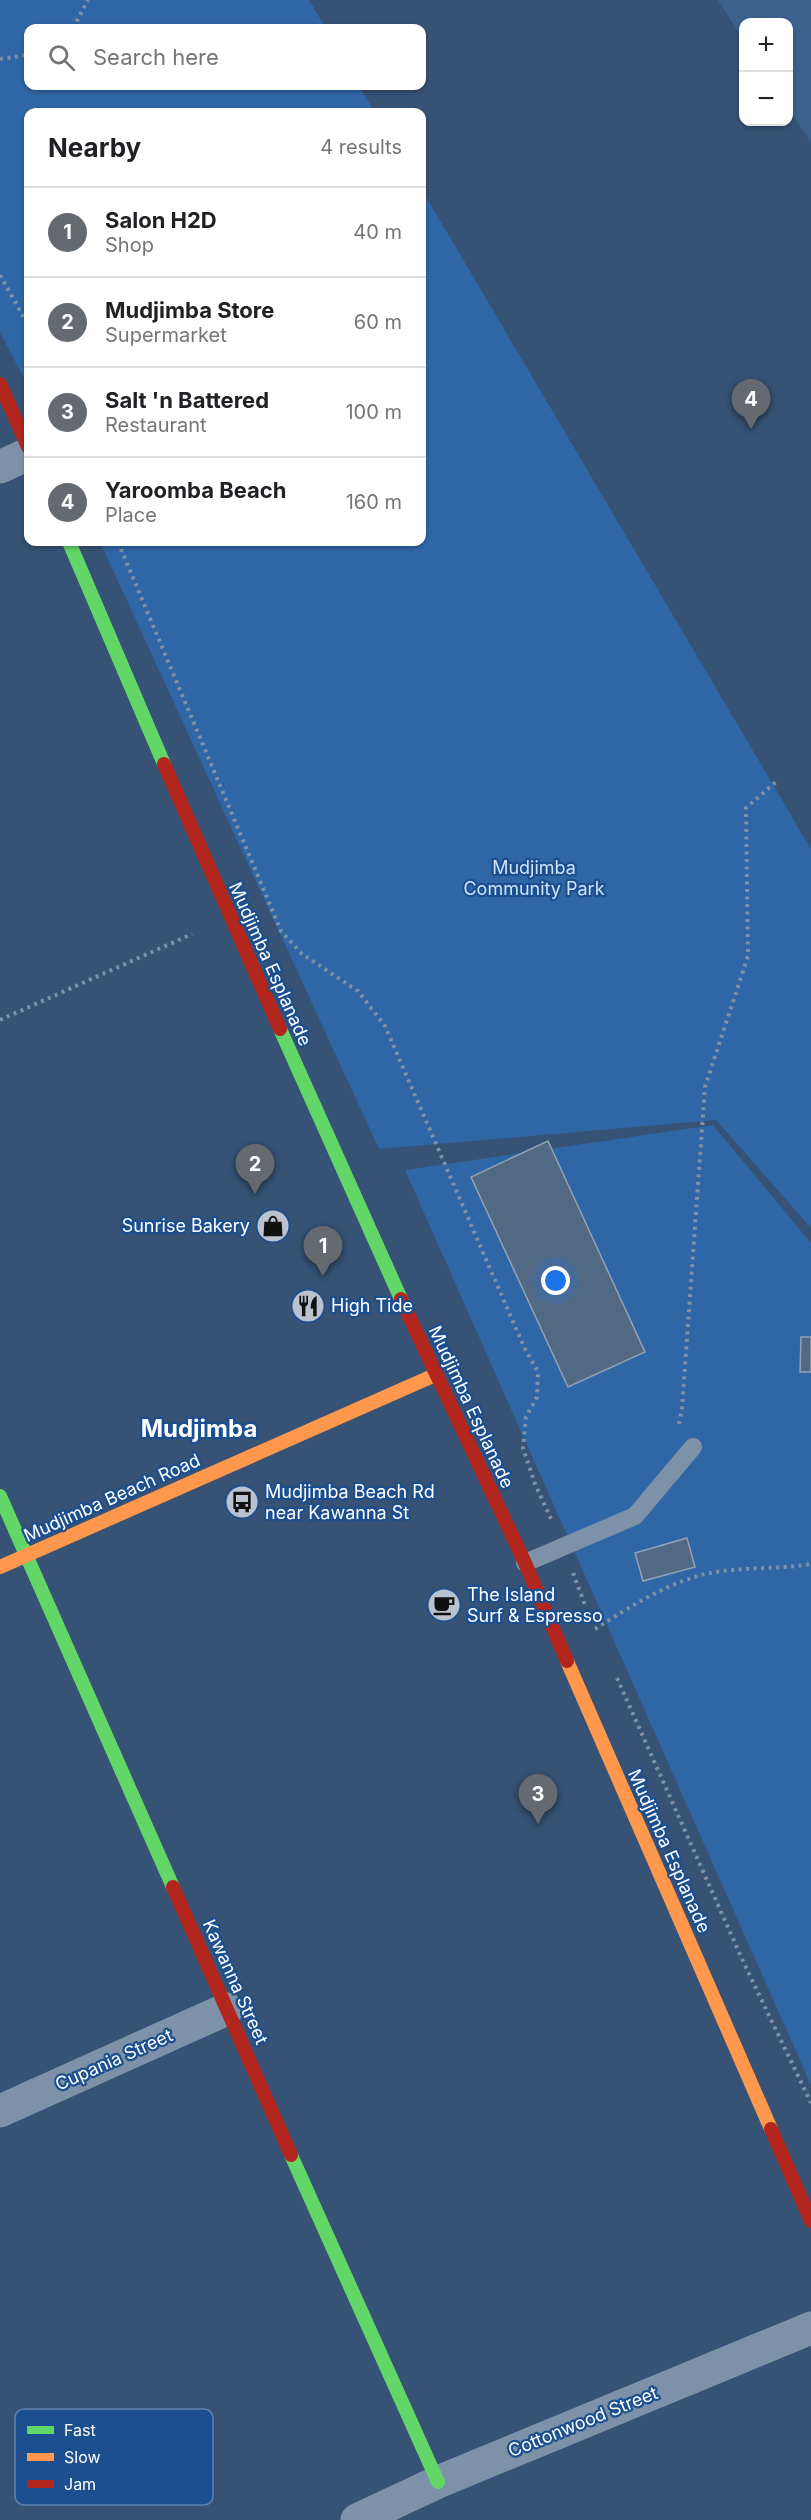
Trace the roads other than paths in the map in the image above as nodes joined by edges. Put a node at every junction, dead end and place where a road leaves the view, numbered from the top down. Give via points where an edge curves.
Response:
1 (0, 384) edge
2 (24, 438) edge
3 (24, 456) edge
4 (0, 467) edge
5 (71, 546) edge
6 (435, 1375) junction
7 (693, 1447) road end
8 (0, 1496) edge
9 (27, 1555) junction
10 (525, 1563) junction
11 (0, 1567) edge
12 (227, 2009) junction
13 (0, 2111) edge
14 (811, 2221) edge
15 (811, 2328) edge
16 (438, 2482) junction
17 (357, 2520) edge

1 - 2 street
3 - 4 street
5 - 6 street, Mudjimba Esplanade via 228,914
6 - 9 street, Mudjimba Beach Road
6 - 10 street, Mudjimba Esplanade
7 - 10 lane via 635,1516
8 - 9 street, Kawanna Street
9 - 11 street, Mudjimba Beach Road
9 - 12 street, Kawanna Street
10 - 14 street, Mudjimba Esplanade
12 - 13 street, Cupania Street
12 - 16 street, Kawanna Street
15 - 16 street, Cottonwood Street
16 - 17 street, Cottonwood Street

